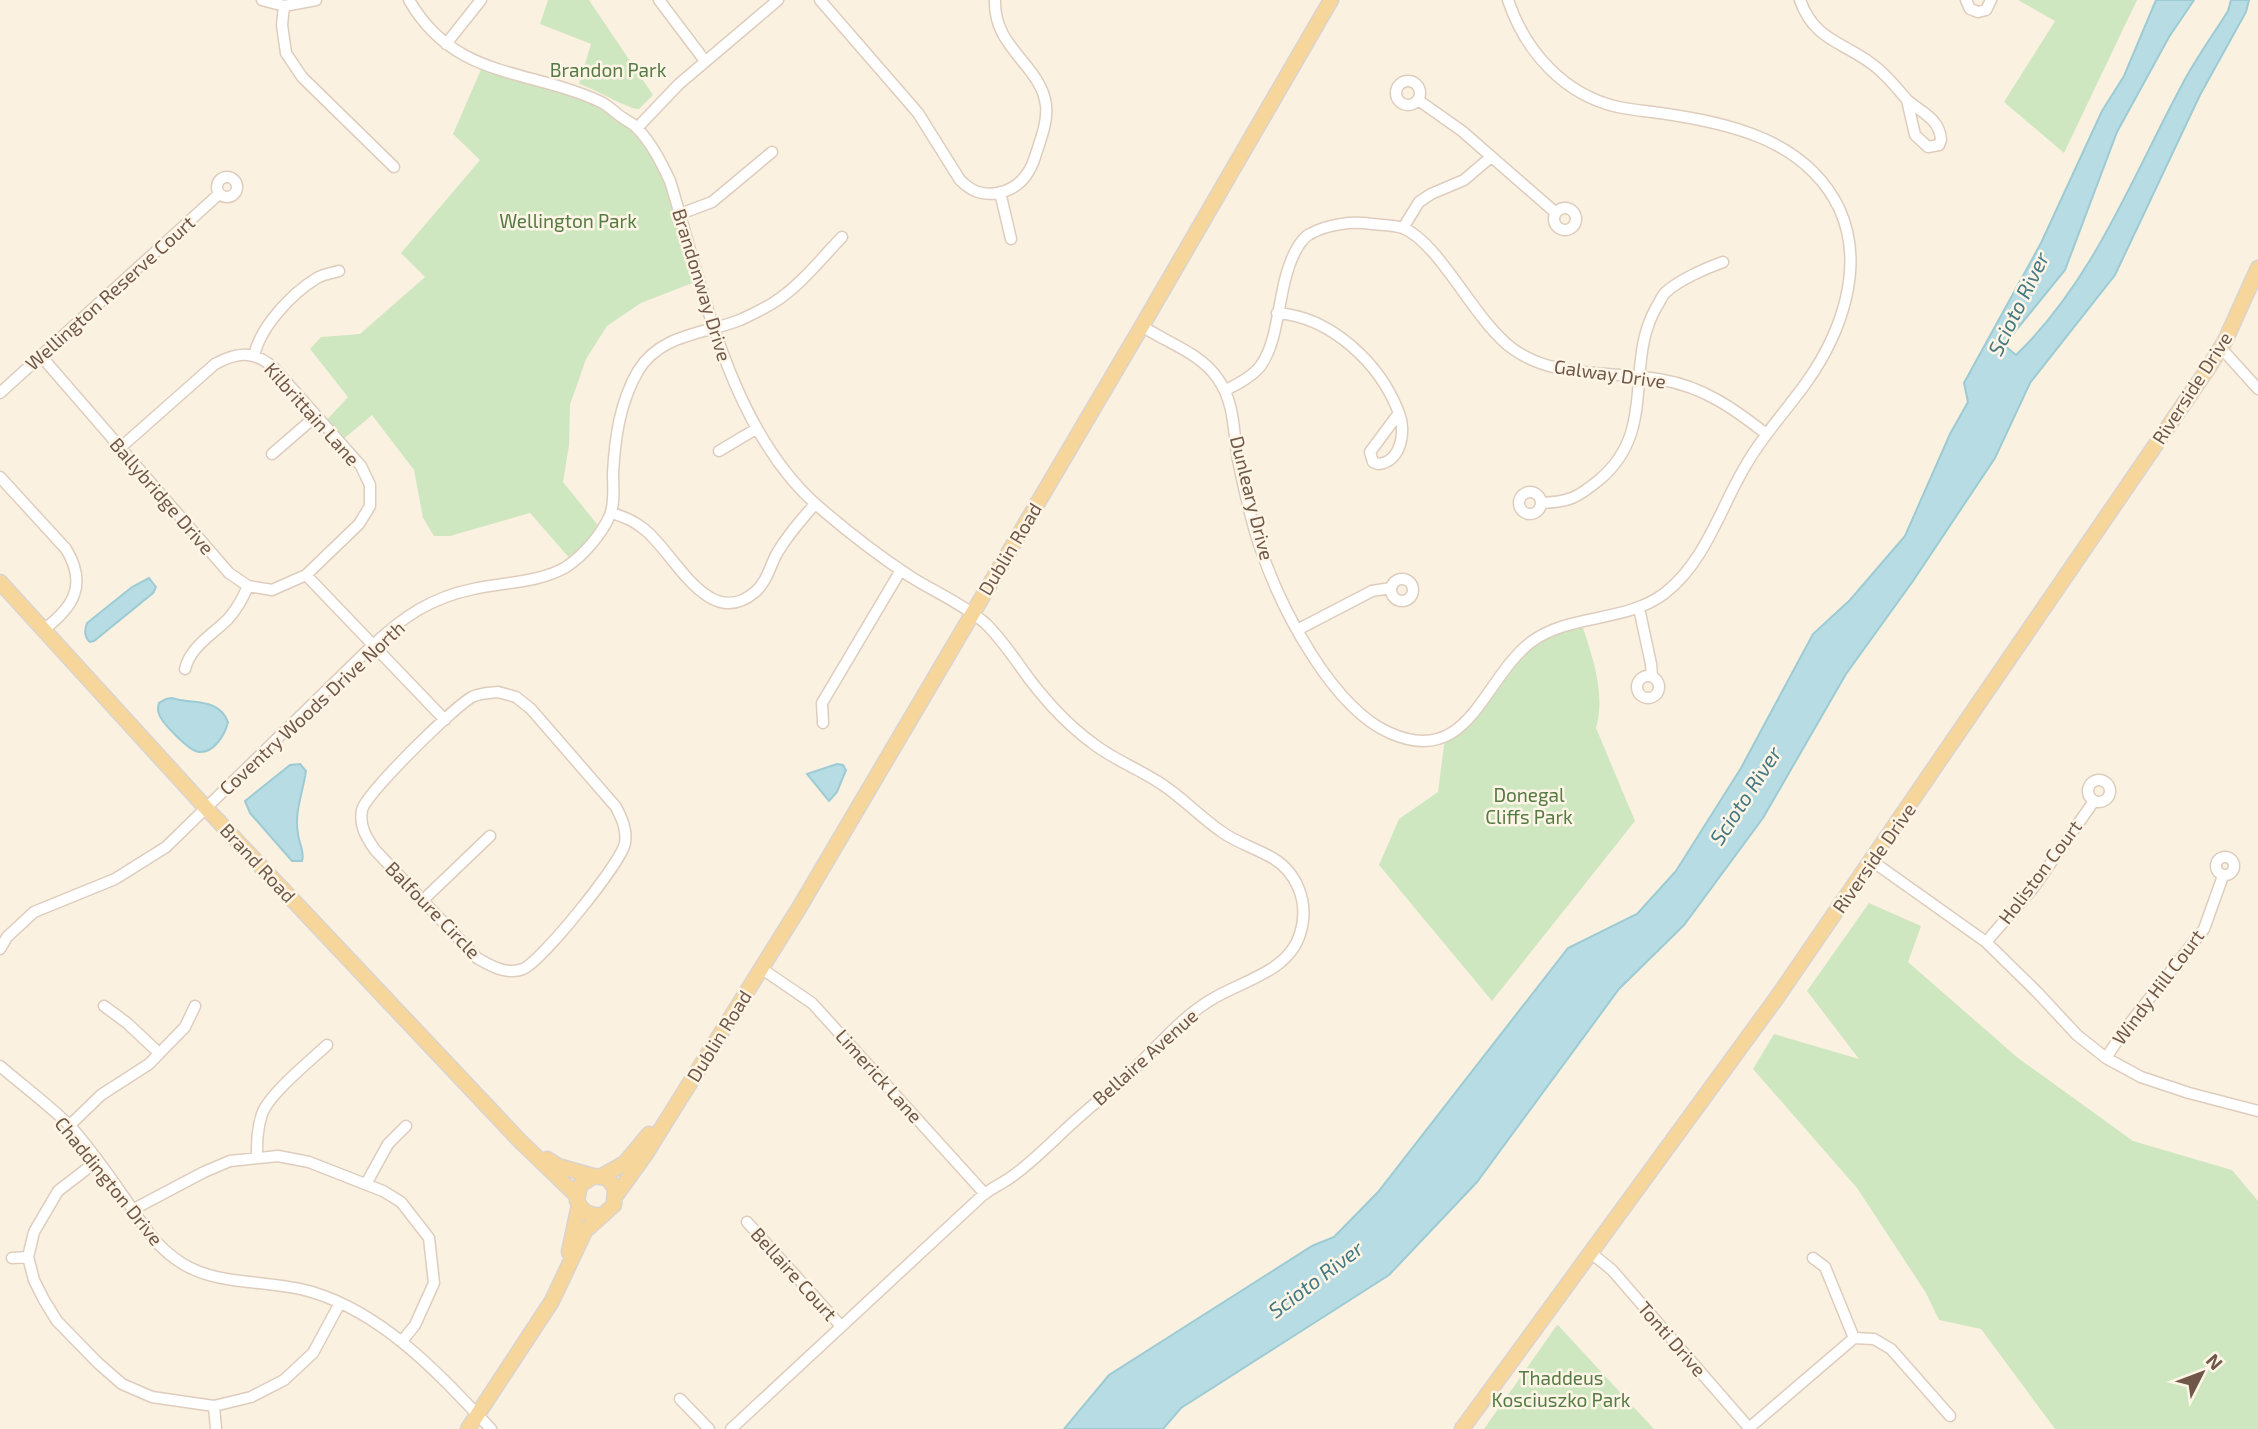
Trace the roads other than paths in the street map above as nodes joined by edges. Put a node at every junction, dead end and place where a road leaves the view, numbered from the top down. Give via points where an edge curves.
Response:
1 (262, 0) edge
2 (316, 0) edge
3 (409, 0) edge
4 (481, 0) edge
5 (659, 0) edge
6 (778, 0) edge
7 (820, 0) edge
8 (995, 0) edge
9 (1331, 0) edge
10 (1508, 0) edge
11 (1800, 0) edge
12 (1965, 0) edge
13 (1991, 0) edge
14 (284, 6) junction
15 (446, 44) junction
16 (705, 61) junction
17 (1418, 100) dead end
18 (1907, 100) dead end
19 (637, 128) junction
20 (772, 152) dead end
21 (1491, 157) junction
22 (394, 167) dead end
23 (1000, 192) junction
24 (219, 194) dead end
25 (1556, 213) dead end
26 (680, 214) junction
27 (1403, 228) junction
28 (842, 237) dead end
29 (1010, 239) dead end
30 (1723, 262) dead end
31 (2258, 268) edge
32 (339, 271) dead end
33 (1277, 313) junction
34 (1143, 326) junction
35 (715, 328) junction
36 (2221, 348) junction
37 (41, 356) junction
38 (254, 356) junction
39 (1640, 377) junction
40 (2258, 389) edge
41 (1226, 390) junction
42 (0, 393) edge
43 (1399, 413) dead end
44 (316, 416) junction
45 (756, 429) junction
46 (1765, 433) junction
47 (121, 447) junction
48 (719, 451) dead end
49 (272, 454) dead end
50 (0, 477) edge
51 (1541, 503) dead end
52 (815, 504) junction
53 (611, 513) junction
54 (901, 570) junction
55 (306, 575) junction
56 (0, 582) edge
57 (248, 586) junction
58 (1391, 588) dead end
59 (1639, 608) junction
60 (971, 613) junction
61 (43, 630) junction
62 (1297, 630) junction
63 (373, 645) junction
64 (185, 669) dead end
65 (1652, 676) dead end
66 (445, 720) junction
67 (824, 723) dead end
68 (2094, 801) dead end
69 (206, 808) junction
70 (490, 836) dead end
71 (1872, 861) junction
72 (2223, 876) dead end
73 (422, 901) junction
74 (1986, 942) junction
75 (0, 949) edge
76 (762, 968) junction
77 (104, 1006) dead end
78 (195, 1006) dead end
79 (327, 1045) dead end
80 (159, 1053) junction
81 (2106, 1058) junction
82 (0, 1066) edge
83 (682, 1095) junction
84 (2258, 1111) edge
85 (406, 1125) dead end
86 (69, 1126) junction
87 (520, 1141) junction
88 (257, 1158) junction
89 (97, 1161) junction
90 (598, 1176) junction
91 (366, 1184) junction
92 (617, 1194) junction
93 (985, 1194) junction
94 (578, 1200) junction
95 (132, 1210) junction
96 (601, 1215) junction
97 (747, 1222) dead end
98 (1591, 1253) junction
99 (28, 1257) junction
100 (12, 1258) dead end
101 (1813, 1258) dead end
102 (562, 1281) junction
103 (340, 1303) junction
104 (841, 1326) junction
105 (1854, 1338) junction
106 (402, 1341) junction
107 (680, 1399) dead end
108 (214, 1406) junction
109 (477, 1414) junction
110 (1950, 1416) dead end
111 (1750, 1428) edge
112 (216, 1429) edge
113 (468, 1429) edge
114 (491, 1429) edge
115 (709, 1429) edge
116 (731, 1429) edge
117 (1462, 1429) edge

1 - 14 street
2 - 14 street
3 - 15 street, Brandonway Drive
4 - 15 street
5 - 16 street
6 - 16 street
7 - 23 street via 918,113 960,180 979,193
8 - 23 street via 994,15 1005,40 1037,82 1046,104 1044,128 1028,175 1011,190
9 - 34 main road, Dublin Road
10 - 46 street via 1517,27 1546,67 1577,90 1615,107 1708,120 1770,140 1803,162 1836,203 1849,241 1846,298 1836,329 1812,373
11 - 18 street via 1818,31 1872,63
12 - 13 street via 1978,12 1986,10
14 - 22 street via 286,53 302,77
15 - 19 street, Brandonway Drive via 483,65 603,103
16 - 19 street
17 - 21 street
19 - 26 street, Brandonway Drive via 660,159
20 - 26 street via 712,202
21 - 25 street
21 - 27 street via 1464,180 1419,202
23 - 29 street
24 - 37 street, Wellington Reserve Court
26 - 35 street, Brandonway Drive
27 - 33 street, Galway Drive via 1354,221 1307,235 1293,255
27 - 39 street, Galway Drive via 1427,245 1489,327 1514,350 1575,372
28 - 35 street, Coventry Woods Drive North via 773,302
30 - 39 street via 1665,293 1644,335
31 - 36 main road, Riverside Drive
32 - 38 street via 318,277 278,312 257,342
33 - 41 street, Galway Drive via 1270,348 1257,370
33 - 43 street via 1322,324 1362,356 1391,393
34 - 41 street, Dunleary Drive via 1197,357
34 - 60 main road, Dublin Road
35 - 45 street, Brandonway Drive
35 - 53 street, Coventry Woods Drive North via 654,351 639,370 622,405
36 - 40 street
36 - 71 main road, Riverside Drive
37 - 42 street, Wellington Reserve Court
37 - 47 street, Ballybridge Drive
38 - 44 street, Kilbrittain Lane via 274,368
38 - 47 street, Kilbrittain Lane via 233,354 215,364
39 - 46 street, Galway Drive via 1700,390
39 - 51 street via 1633,432 1623,454 1575,499
41 - 62 street, Dunleary Drive via 1260,550
44 - 49 street
44 - 55 street, Kilbrittain Lane via 361,466 370,485 370,506 359,524
45 - 48 street
45 - 52 street, Brandonway Drive
46 - 59 street via 1692,565 1661,596
47 - 57 street, Ballybridge Drive via 229,573
50 - 61 street via 73,560 77,576 71,603 62,617
52 - 53 street via 777,554 758,590 732,602 716,601 702,593 645,530
52 - 54 street, Brandonway Drive
53 - 63 street, Coventry Woods Drive North via 591,544 565,567 427,603
54 - 60 street, Brandonway Drive
54 - 67 street via 821,703
55 - 57 street via 272,590
55 - 63 street
56 - 61 main road, Brand Road
57 - 64 street via 228,618 188,658
58 - 62 street via 1372,592
59 - 62 street, Dunleary Drive via 1570,624 1533,640 1504,668 1469,719 1451,735 1437,740 1412,740 1370,722 1335,689
59 - 65 street
60 - 76 main road, Dublin Road
60 - 93 street, Bellaire Avenue via 1089,741 1177,795 1228,837 1283,864 1294,878 1304,909 1300,937 1284,960 1194,1010 1033,1160
61 - 69 main road, Brand Road
63 - 66 street
63 - 69 street, Coventry Woods Drive North
66 - 73 street, Balfoure Circle via 374,789 362,808 363,831 374,850
66 - 73 street, Balfoure Circle via 480,694 516,697 616,807 625,825 625,845 616,863 542,955 522,969 498,970 477,958
68 - 74 street, Holiston Court via 2034,887
69 - 75 street, Coventry Woods Drive North via 166,847 115,879 34,912
69 - 87 main road, Brand Road
70 - 73 street
71 - 74 street
71 - 98 main road, Riverside Drive
72 - 81 street, Windy Hill Court via 2204,929
74 - 81 street via 2077,1035
76 - 83 main road, Dublin Road
76 - 93 street, Limerick Lane via 812,1003
77 - 80 street
78 - 80 street via 185,1027
79 - 88 street via 262,1112
80 - 86 street via 101,1095
81 - 84 street via 2141,1077
82 - 86 street, Chaddington Drive
83 - 90 main road, Dublin Road via 625,1163
83 - 92 main road, Dublin Road
85 - 91 street via 387,1144
86 - 89 street, Chaddington Drive
87 - 90 main road, Brand Road via 558,1166
87 - 94 main road, Brand Road
88 - 91 street via 278,1156 309,1162
88 - 95 street via 230,1161
89 - 95 street, Chaddington Drive
89 - 99 street via 58,1191 34,1233
90 - 92 main road via 612,1183
90 - 94 main road via 580,1185
91 - 106 street via 401,1202 429,1238 434,1283 415,1325
92 - 96 main road via 614,1205
93 - 104 street, Bellaire Avenue
94 - 96 main road via 589,1214
94 - 102 main road
95 - 103 street, Chaddington Drive via 149,1237 183,1264 220,1278 270,1282
96 - 102 main road via 585,1231
97 - 104 street, Bellaire Court
98 - 111 street, Tonti Drive via 1612,1270
98 - 117 main road, Riverside Drive
99 - 100 street
99 - 108 street via 34,1280 57,1321 122,1384 152,1397
101 - 105 street via 1825,1267
102 - 109 main road
103 - 106 street, Chaddington Drive
103 - 108 street via 313,1353 284,1380 251,1397
104 - 116 street, Bellaire Avenue
105 - 110 street via 1874,1339 1891,1349
105 - 111 street
106 - 109 street, Chaddington Drive
107 - 115 street
108 - 112 street
109 - 113 main road
109 - 114 street, Chaddington Drive

